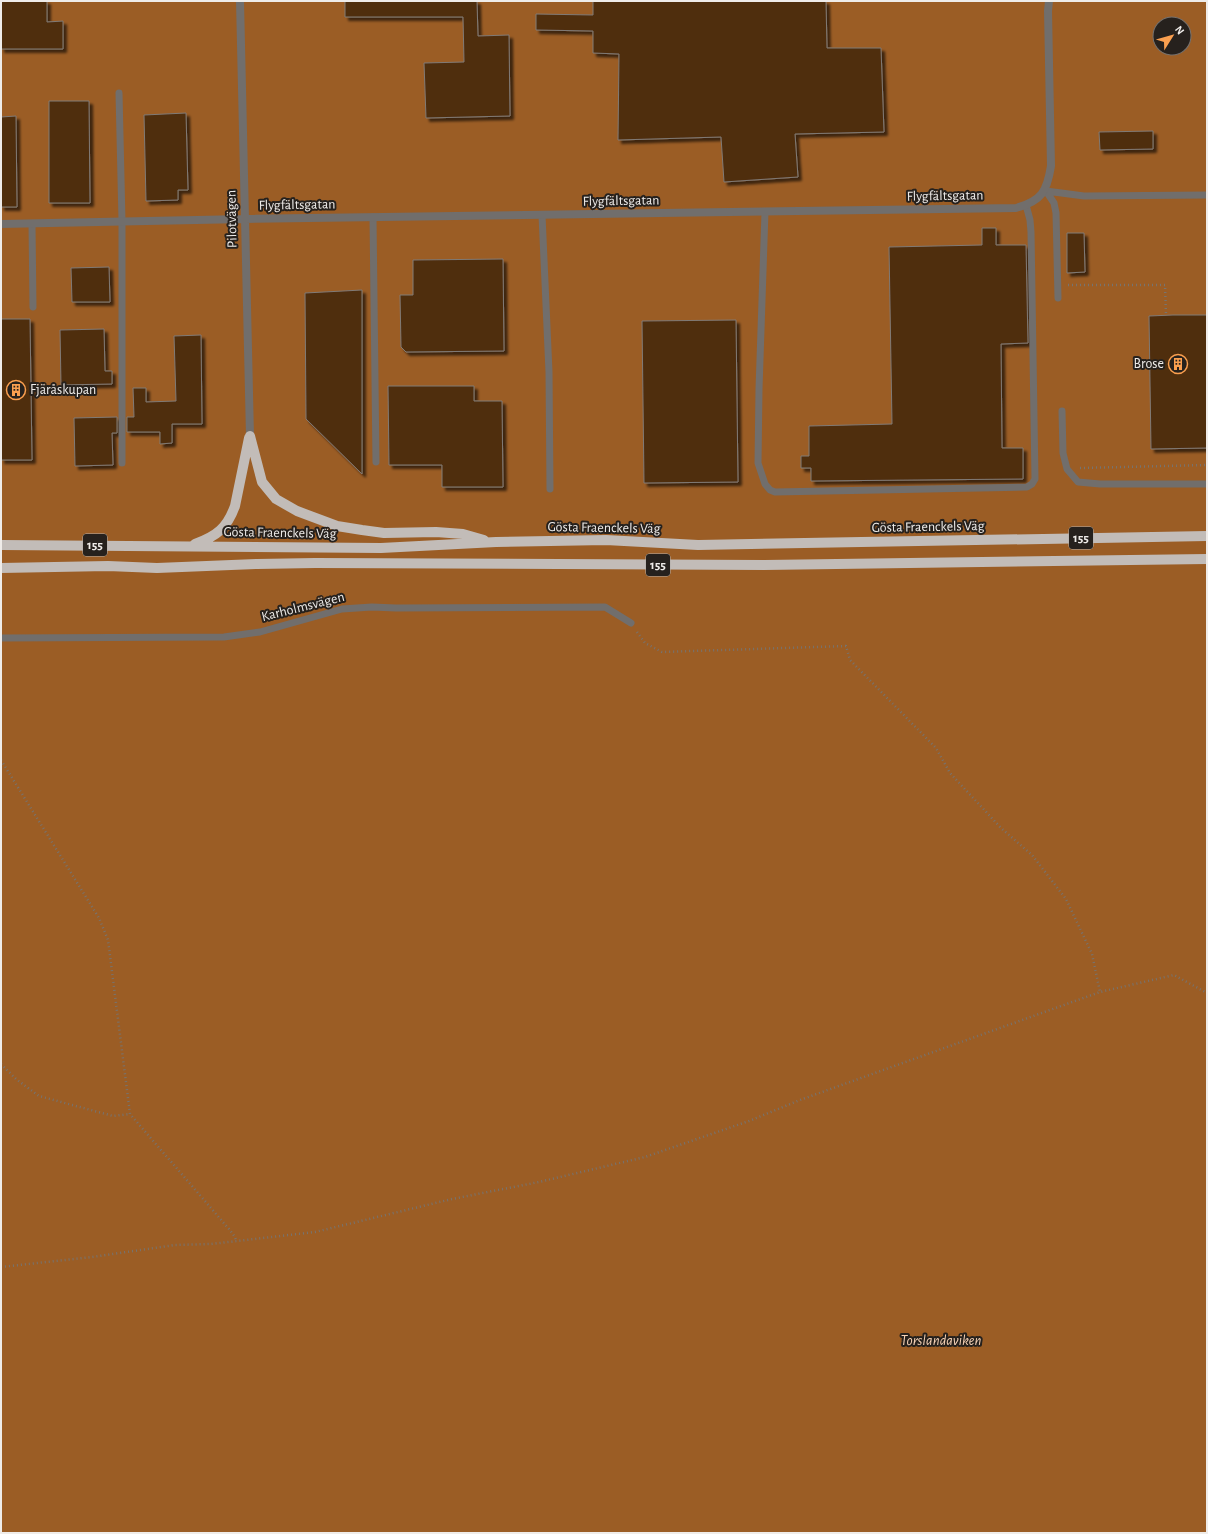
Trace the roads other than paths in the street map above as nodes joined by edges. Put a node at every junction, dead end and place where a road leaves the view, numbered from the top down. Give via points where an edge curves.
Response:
1 (240, 1) edge
2 (1049, 1) edge
3 (119, 93) dead end
4 (1046, 191) junction
5 (1207, 195) edge
6 (1026, 205) junction
7 (765, 212) junction
8 (542, 215) junction
9 (374, 217) junction
10 (245, 219) junction
11 (122, 221) junction
12 (1, 224) edge
13 (32, 224) junction
14 (1058, 298) dead end
15 (33, 307) dead end
16 (1062, 410) dead end
17 (250, 436) junction
18 (376, 462) dead end
19 (122, 463) dead end
20 (1207, 484) edge
21 (550, 489) dead end
22 (1207, 536) edge
23 (496, 542) junction
24 (1, 545) edge
25 (189, 546) junction
26 (1207, 559) edge
27 (1, 568) edge
28 (631, 623) road end
29 (1, 638) edge

1 - 10 street, Pilotvägen
2 - 4 street via 1051,166
3 - 11 lane
4 - 5 lane via 1084,196
4 - 6 street, Flygfältsgatan
4 - 14 lane via 1054,203 1056,213
6 - 7 street, Flygfältsgatan via 1008,208
6 - 7 lane via 1031,232 1035,478 1032,484 1027,486 1003,487 775,492 770,490 765,484 758,463
7 - 8 street, Flygfältsgatan
8 - 9 street, Flygfältsgatan
8 - 21 lane via 549,372
9 - 10 street, Flygfältsgatan
9 - 18 lane
10 - 11 street, Flygfältsgatan
10 - 17 street, Pilotvägen
11 - 13 street, Flygfältsgatan
11 - 19 lane
12 - 13 street, Flygfältsgatan
13 - 15 lane
16 - 20 lane via 1063,453 1067,469 1078,482
17 - 23 main road via 262,482 276,499 297,511 337,526 362,530 384,533 463,534
17 - 25 main road via 231,517 217,534
22 - 23 main road, Gösta Fraenckels Väg / 155 via 698,545 606,540
23 - 25 main road, Gösta Fraenckels Väg / 155 via 381,548
24 - 25 main road, Gösta Fraenckels Väg / 155
26 - 27 main road, 155 via 764,565 286,564 157,568
28 - 29 lane, Karholmsvägen via 605,607 372,607 342,609 260,632 224,637

